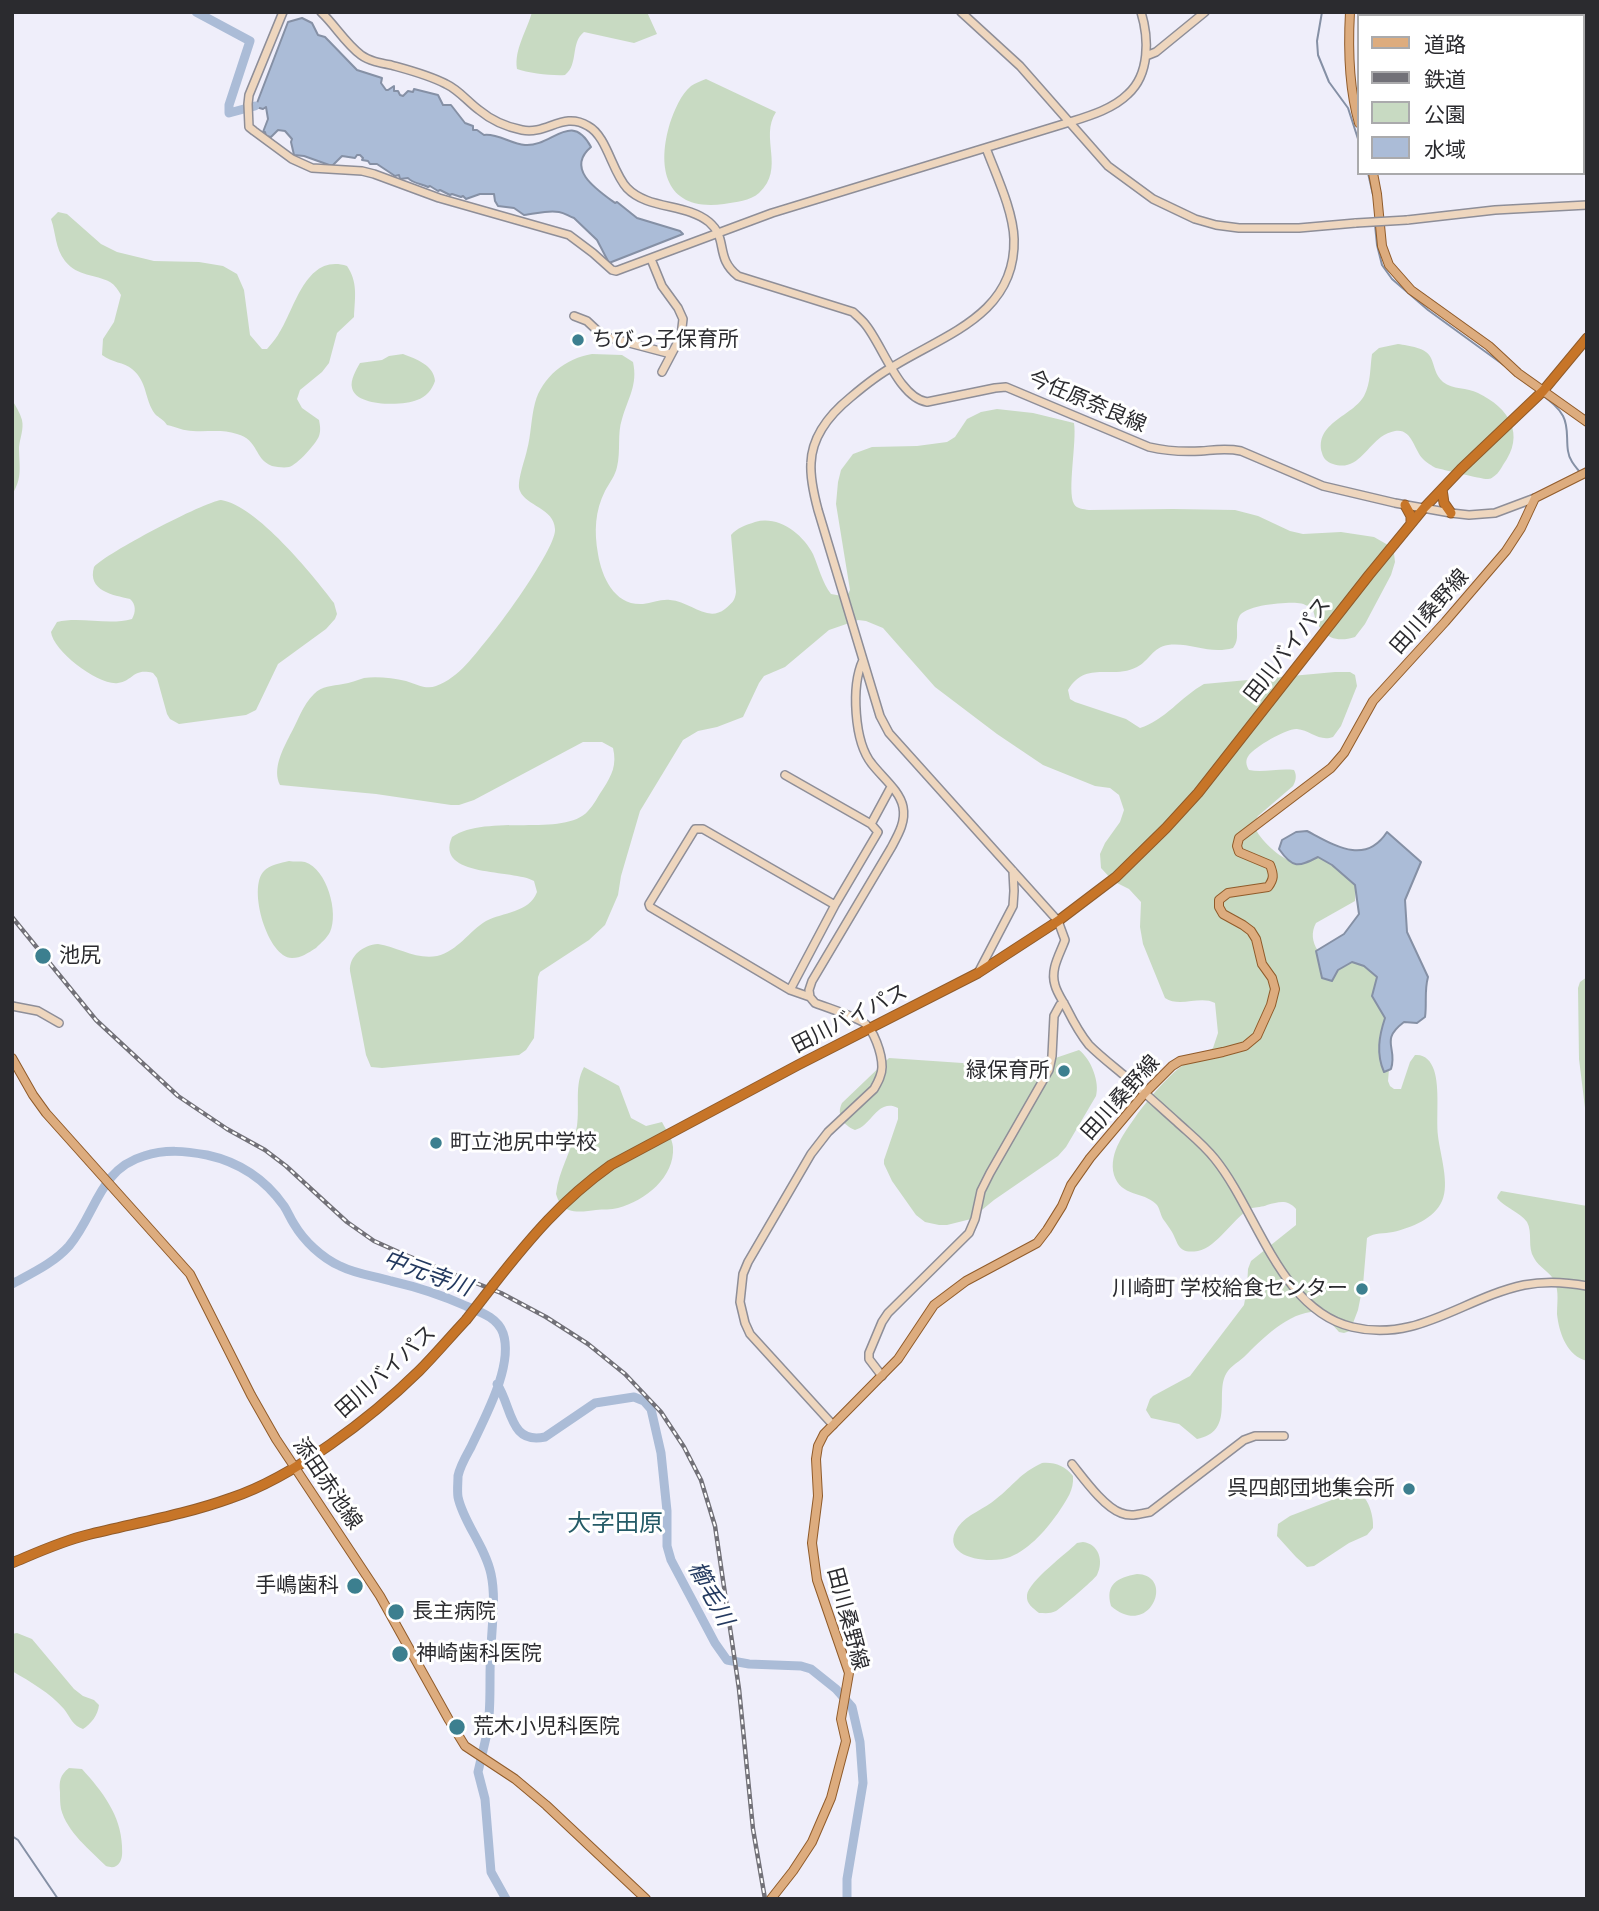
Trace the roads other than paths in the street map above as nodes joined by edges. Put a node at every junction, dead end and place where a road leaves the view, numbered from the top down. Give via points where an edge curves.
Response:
1 (283, 12) edge
2 (321, 12) edge
3 (961, 12) edge
4 (1141, 12) edge
5 (1205, 12) edge
6 (1350, 12) edge
7 (1146, 56) junction
8 (1358, 120) edge
9 (1070, 122) junction
10 (986, 148) junction
11 (1373, 175) edge
12 (1587, 205) edge
13 (719, 233) junction
14 (651, 259) junction
15 (574, 316) dead end
16 (1587, 338) edge
17 (671, 354) junction
18 (891, 367) junction
19 (662, 372) dead end
20 (1543, 391) junction
21 (1587, 422) edge
22 (1587, 472) edge
23 (1442, 489) junction
24 (1535, 498) junction
25 (1405, 505) junction
26 (1424, 508) junction
27 (1451, 513) junction
28 (1412, 523) junction
29 (863, 660) junction
30 (785, 775) dead end
31 (891, 787) junction
32 (871, 824) junction
33 (1013, 871) junction
34 (835, 905) junction
35 (1058, 921) junction
36 (978, 973) junction
37 (790, 990) junction
38 (810, 998) junction
39 (1064, 1003) junction
40 (12, 1006) edge
41 (59, 1023) dead end
42 (870, 1028) junction
43 (12, 1058) edge
44 (1145, 1093) junction
45 (1587, 1286) edge
46 (882, 1376) junction
47 (833, 1425) junction
48 (1284, 1436) dead end
49 (1072, 1464) dead end
50 (294, 1468) junction
51 (12, 1563) edge
52 (646, 1899) edge
53 (771, 1899) edge

1 - 14 street via 249,95 249,127 292,159 312,168 374,174 569,235 612,270
2 - 13 street via 361,55 448,84 497,121 524,131 573,120 588,125 634,195 696,213
3 - 9 street via 1020,66
4 - 7 street
5 - 7 street
6 - 8 main road via 1351,84
7 - 9 street via 1130,93
9 - 10 street
9 - 12 street, bridge via 1108,166 1153,200 1216,225 1299,228
10 - 13 street
10 - 18 street via 1012,222 1011,265 1003,287 972,321
11 - 20 main road via 1382,246 1389,265 1411,290
13 - 14 street
13 - 18 street, 今任原奈良線 via 724,260 738,276 853,312 866,324
14 - 17 street via 682,319 681,336
15 - 17 street via 603,336
16 - 20 highway, 田川バイパス
17 - 19 street
18 - 25 street, 今任原奈良線 via 920,401 1006,387 1149,447 1241,451 1322,486
18 - 29 street via 835,410 818,436 811,462 811,485
20 - 21 main road
20 - 23 highway, 田川バイパス
22 - 24 main road
23 - 26 highway, 田川バイパス
23 - 27 highway
24 - 27 street, 今任原奈良線 via 1495,513
24 - 44 main road, 田川桑野線 via 1506,551 1373,701 1331,768 1239,838 1239,852 1270,865 1274,873 1268,887 1228,893 1219,900 1223,914 1251,931 1272,978 1271,1005 1257,1036 1245,1046 1180,1060
25 - 26 street, 今任原奈良線
25 - 28 highway
26 - 27 street, 今任原奈良線
26 - 28 highway, 田川バイパス
28 - 35 highway, 田川バイパス via 1198,793 1116,877
29 - 31 street via 856,686 863,752
29 - 33 street via 889,733
30 - 32 street
31 - 32 street
31 - 38 street via 903,808 900,832 811,981
32 - 34 street via 878,832
33 - 35 street
33 - 36 street via 1013,906
34 - 37 street
34 - 37 street via 699,828 650,900 650,907
35 - 36 highway, 田川バイパス
35 - 39 street via 1065,940 1054,978
36 - 42 highway, 田川バイパス
37 - 38 street
38 - 42 street
39 - 44 street via 1087,1043
39 - 46 street via 1054,1016 1049,1070 981,1191 969,1233 882,1322 869,1359
40 - 41 street via 38,1011
42 - 47 street via 882,1067 880,1079 811,1154 748,1262 741,1283 740,1301 750,1334
42 - 50 highway, 田川バイパス, bridge via 635,1151 589,1180 529,1241 419,1372 355,1427
43 - 50 main road, 添田赤池線 via 46,1113 190,1274
44 - 45 street via 1215,1158 1297,1293 1333,1321 1389,1332 1522,1285 1558,1282
44 - 46 main road, 田川桑野線 via 1090,1158 1037,1243 966,1281 934,1305
46 - 47 main road, 田川桑野線
47 - 53 main road, 田川桑野線 via 818,1446 812,1543 817,1580 849,1673 841,1719 845,1744 831,1798 812,1842
48 - 49 street via 1244,1440 1150,1512 1135,1516 1110,1507
50 - 51 highway, 田川バイパス via 233,1498 85,1535
50 - 52 main road, 添田赤池線 via 380,1596 465,1746 515,1779

